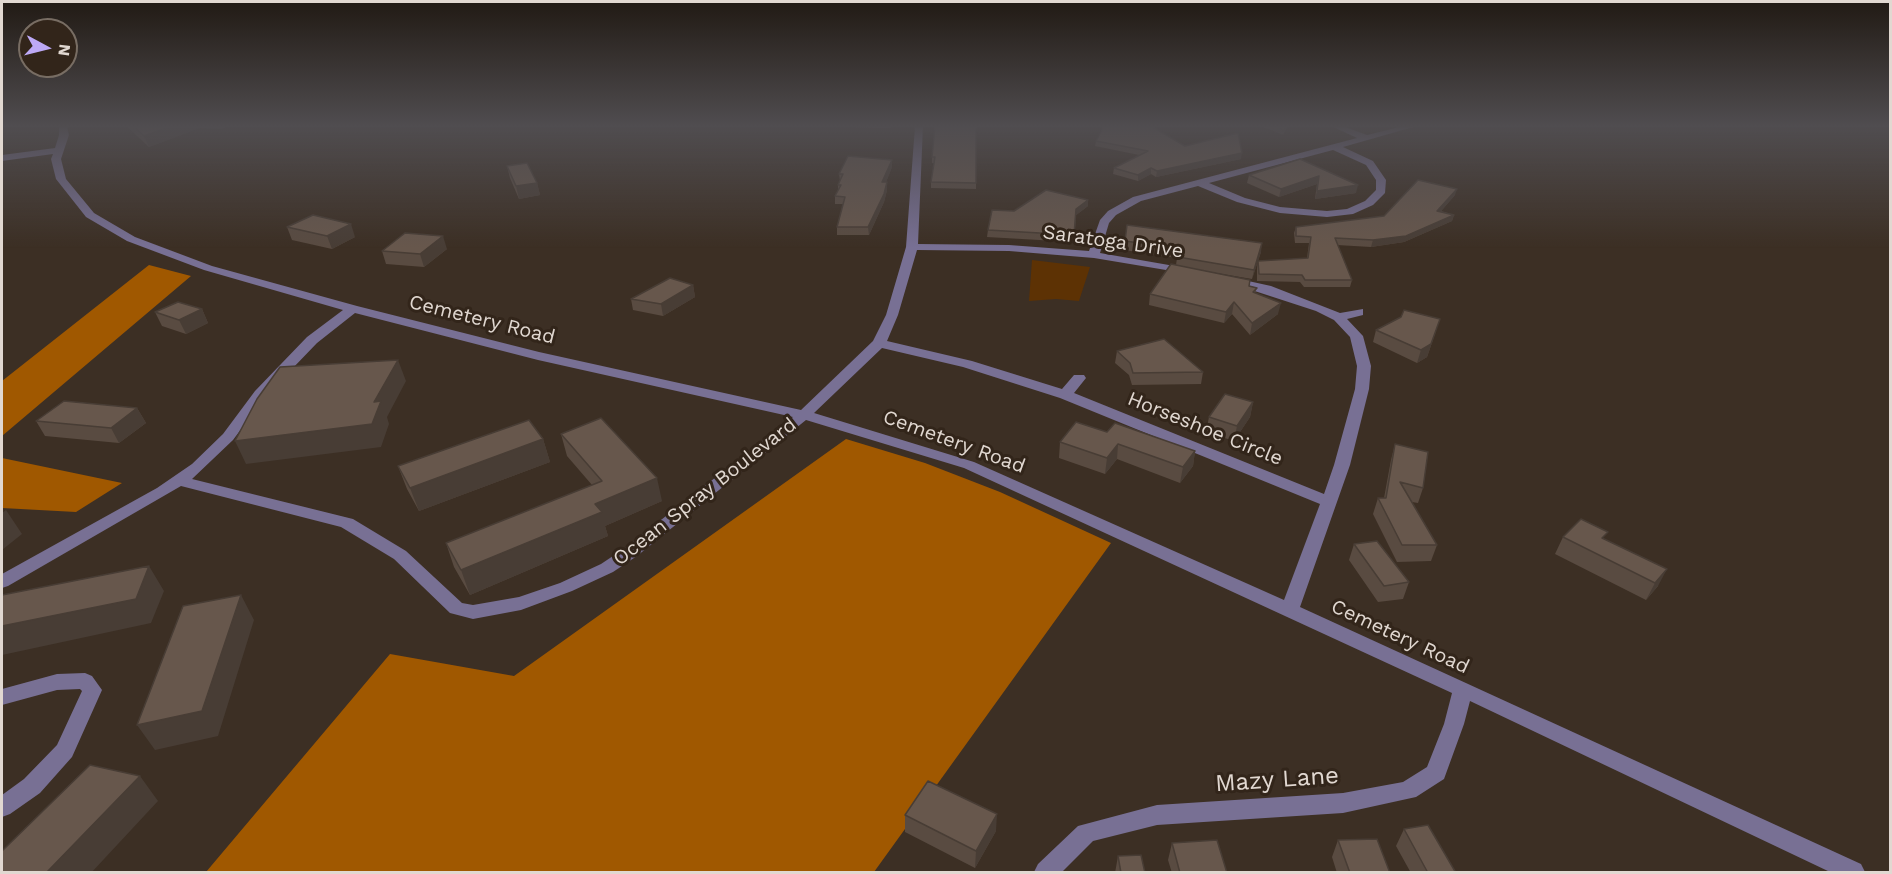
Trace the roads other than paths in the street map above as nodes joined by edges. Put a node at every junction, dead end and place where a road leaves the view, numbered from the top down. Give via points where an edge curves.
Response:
1 (58, 167) edge
2 (917, 167) edge
3 (1259, 167) edge
4 (1372, 167) edge
5 (1197, 182) junction
6 (912, 247) junction
7 (1094, 255) junction
8 (1199, 275) edge
9 (1222, 280) edge
10 (353, 309) junction
11 (1359, 312) dead end
12 (1338, 317) junction
13 (879, 343) junction
14 (1079, 378) dead end
15 (1065, 395) junction
16 (804, 415) junction
17 (180, 481) junction
18 (1329, 502) junction
19 (2, 582) edge
20 (1290, 610) junction
21 (1462, 688) junction
22 (2, 697) edge
23 (2, 807) edge
24 (1046, 873) edge
25 (1852, 873) edge

1 - 10 street, Cemetery Road via 74,199 90,215 131,239 208,268
2 - 6 street
3 - 5 street
4 - 5 street via 1381,180 1381,191 1369,203 1349,212 1327,214 1280,210
5 - 7 street via 1137,200 1112,213 1104,222
6 - 7 street, Saratoga Drive via 1009,248
6 - 13 street via 892,315
7 - 8 street, Saratoga Drive
9 - 12 street via 1267,289
10 - 16 street, Cemetery Road via 538,356
10 - 17 street via 312,340 260,394 228,437
11 - 12 street
12 - 18 street via 1356,336 1364,366 1362,390
13 - 15 street, Horseshoe Circle via 967,364
13 - 16 street
14 - 15 street
15 - 18 street, Horseshoe Circle
16 - 17 street, Ocean Spray Boulevard via 607,568 521,603 473,612 456,608 400,555 347,523
16 - 20 street, Cemetery Road via 969,465
17 - 19 street
18 - 20 street
20 - 21 street, Cemetery Road
21 - 24 street, Mazy Lane via 1436,773 1408,790 1343,803 1157,815 1086,833
21 - 25 street, Cemetery Road
22 - 23 street via 57,682 85,681 92,690 65,751 32,786

